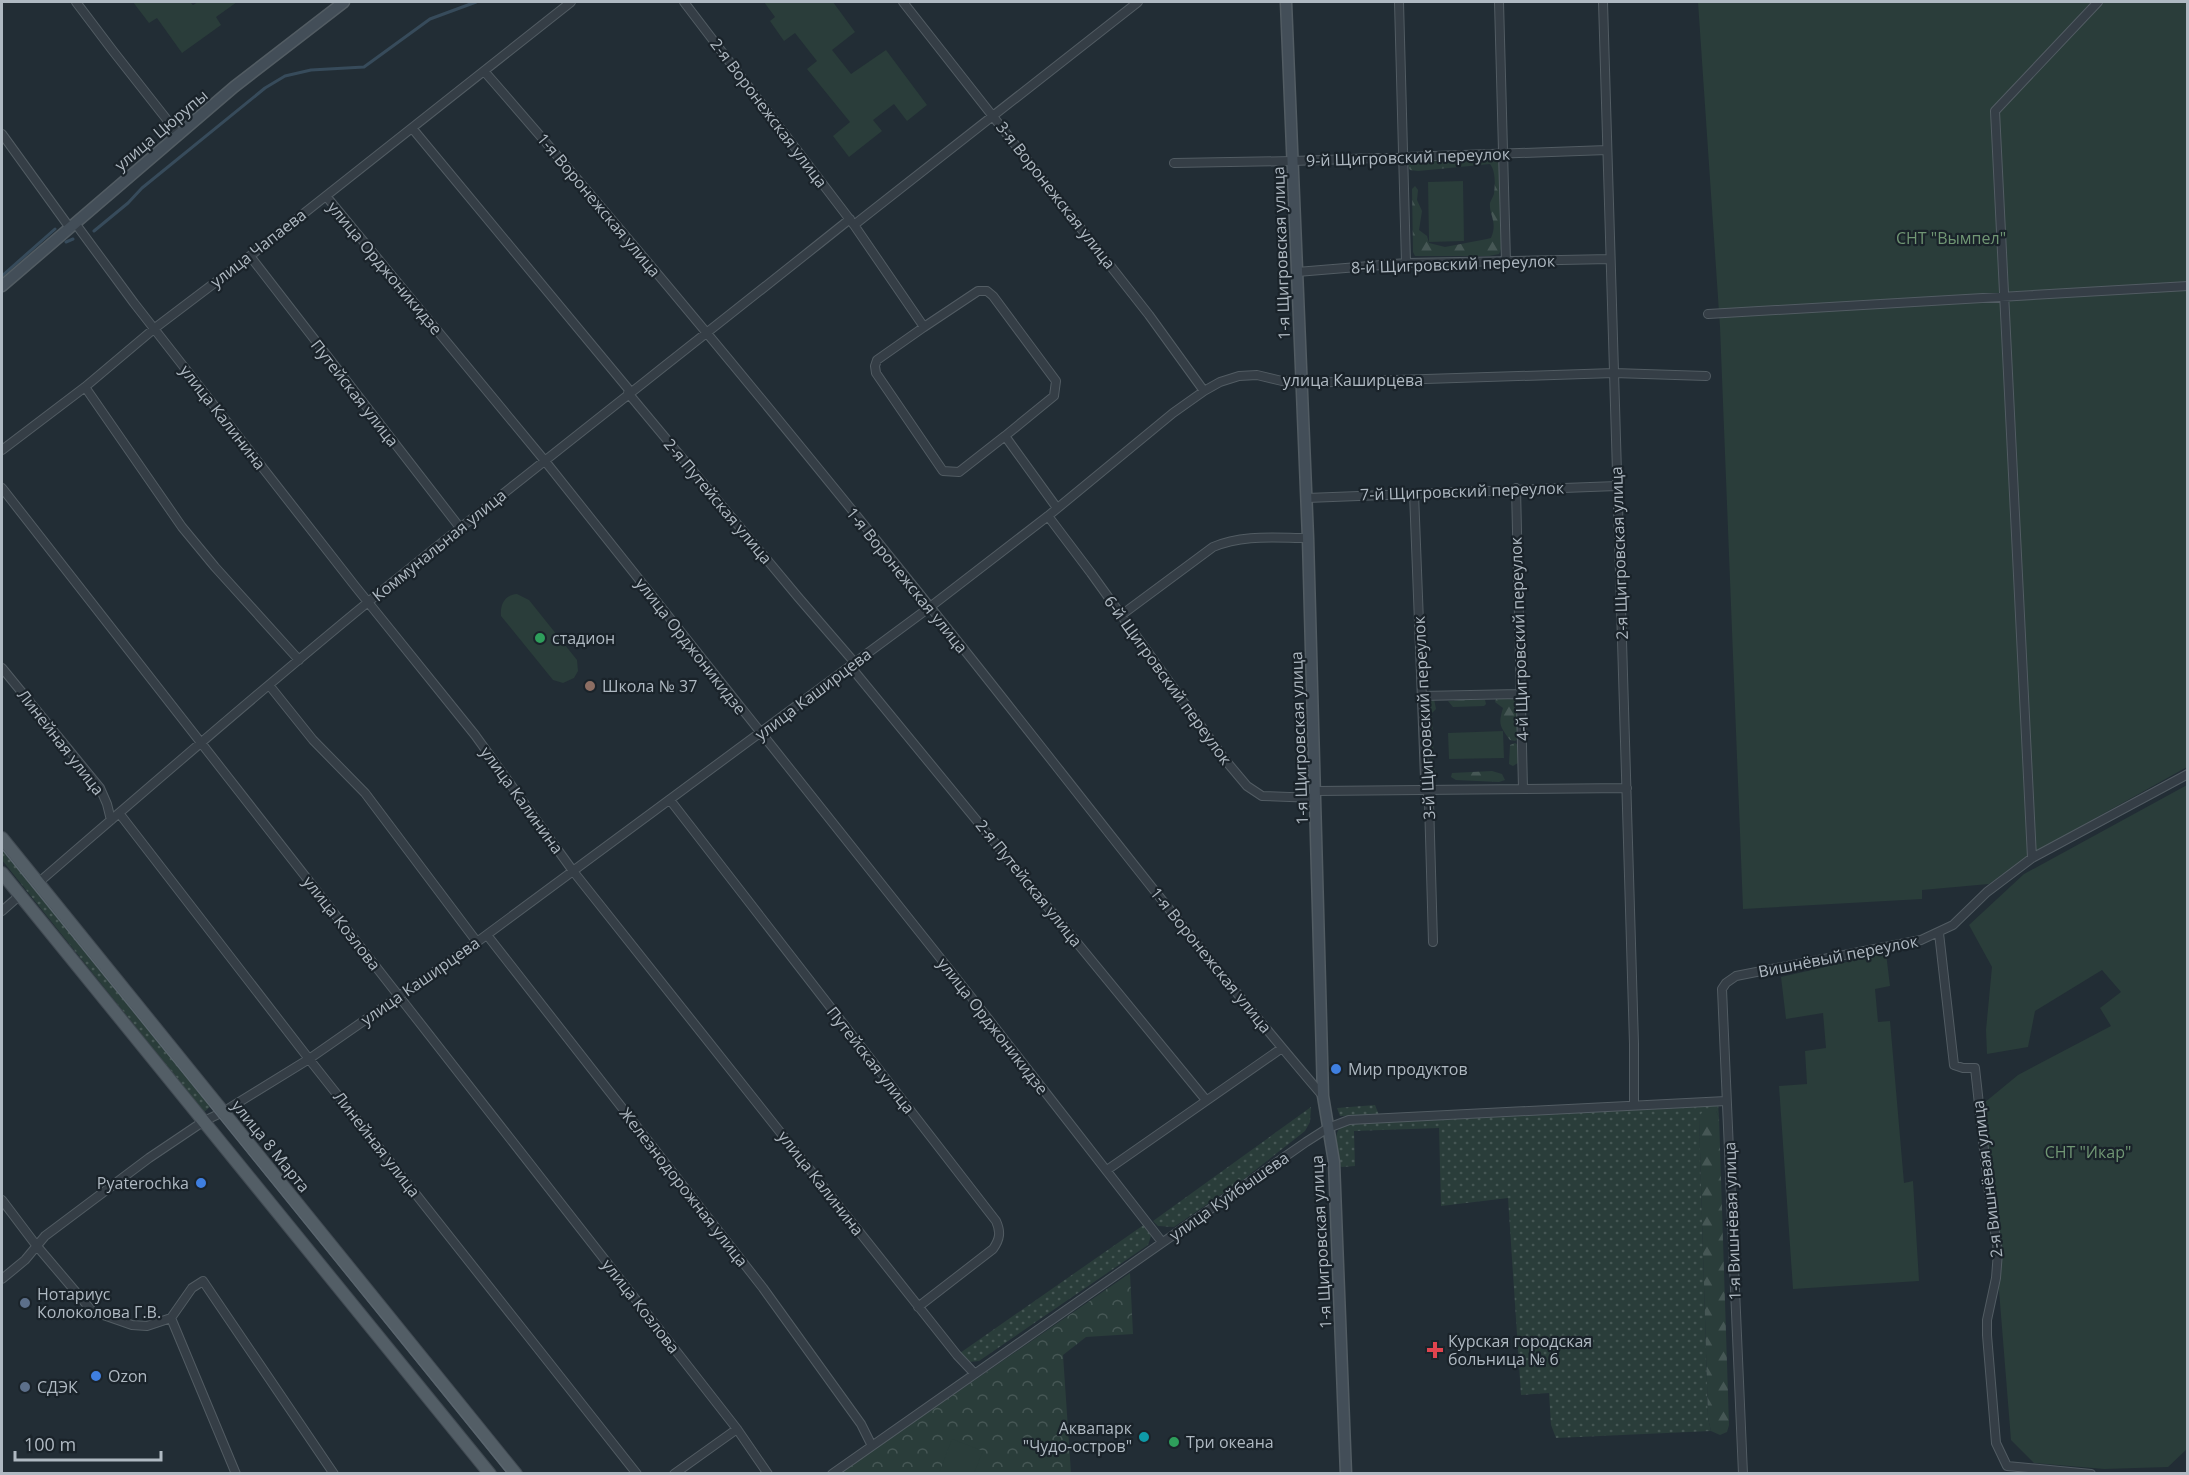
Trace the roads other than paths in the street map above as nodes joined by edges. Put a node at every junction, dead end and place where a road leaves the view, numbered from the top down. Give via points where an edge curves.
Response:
1 (76, 2) edge
2 (344, 2) edge
3 (571, 2) edge
4 (684, 2) edge
5 (903, 2) edge
6 (1138, 2) edge
7 (1286, 2) edge
8 (1399, 2) edge
9 (1499, 2) edge
10 (1603, 2) edge
11 (2098, 2) edge
12 (484, 71) junction
13 (993, 114) junction
14 (412, 128) junction
15 (2, 134) edge
16 (179, 135) junction
17 (1606, 150) junction
18 (1503, 153) junction
19 (1403, 156) junction
20 (1293, 161) junction
21 (1174, 163) dead end
22 (326, 196) junction
23 (852, 222) junction
24 (72, 225) junction
25 (250, 256) junction
26 (1610, 259) junction
27 (1506, 262) junction
28 (1406, 263) junction
29 (1297, 272) junction
30 (2, 284) edge
31 (2187, 286) edge
32 (2004, 298) junction
33 (1708, 314) dead end
34 (924, 327) junction
35 (154, 328) junction
36 (706, 334) junction
37 (1614, 374) junction
38 (1706, 376) dead end
39 (1302, 383) junction
40 (86, 387) junction
41 (1204, 391) junction
42 (629, 392) junction
43 (1005, 436) junction
44 (2, 450) edge
45 (544, 461) junction
46 (1617, 486) junction
47 (2, 488) edge
48 (1516, 488) junction
49 (1414, 493) junction
50 (1306, 498) junction
51 (1057, 508) junction
52 (1048, 516) junction
53 (461, 529) junction
54 (1308, 538) junction
55 (368, 602) junction
56 (930, 607) junction
57 (1120, 616) junction
58 (299, 660) junction
59 (853, 664) junction
60 (2, 668) edge
61 (269, 685) junction
62 (1520, 694) junction
63 (1421, 696) junction
64 (760, 733) junction
65 (199, 742) junction
66 (2187, 774) edge
67 (1627, 788) junction
68 (1427, 789) junction
69 (1523, 789) junction
70 (1316, 794) junction
71 (670, 800) junction
72 (119, 813) junction
73 (111, 820) junction
74 (2, 838) edge
75 (2032, 858) junction
76 (573, 871) junction
77 (2, 873) edge
78 (38, 882) junction
79 (19, 896) junction
80 (2, 911) edge
81 (1939, 933) junction
82 (487, 934) junction
83 (477, 942) junction
84 (1433, 942) dead end
85 (1736, 976) joint
86 (399, 995) junction
87 (1282, 1048) junction
88 (309, 1059) junction
89 (1323, 1096) junction
90 (1206, 1100) junction
91 (1726, 1101) junction
92 (1634, 1105) junction
93 (223, 1112) junction
94 (204, 1121) junction
95 (1328, 1128) junction
96 (1107, 1170) junction
97 (2, 1200) edge
98 (1162, 1242) junction
99 (36, 1245) junction
100 (2, 1279) edge
101 (918, 1307) junction
102 (171, 1318) junction
103 (974, 1373) junction
104 (737, 1429) junction
105 (872, 1446) junction
106 (236, 1473) edge
107 (334, 1473) edge
108 (490, 1473) edge
109 (516, 1473) edge
110 (637, 1473) edge
111 (674, 1473) edge
112 (768, 1473) edge
113 (831, 1473) edge
114 (1346, 1473) edge
115 (1743, 1473) edge
116 (2091, 1473) edge

1 - 16 street
2 - 16 street, улица Цюрупы
3 - 12 street, улица Чапаева
4 - 23 street, 2-я Воронежская улица
5 - 13 street, 3-я Воронежская улица
6 - 13 street, Коммунальная улица
7 - 20 street, 1-я Щигровская улица
8 - 19 street
9 - 18 street
10 - 17 street, 2-я Щигровская улица
11 - 32 street via 1995,111
12 - 14 street, улица Чапаева
12 - 36 street, 1-я Воронежская улица via 598,201
13 - 23 street, Коммунальная улица
13 - 41 street, 3-я Воронежская улица
14 - 22 street, улица Чапаева
14 - 42 street, 2-я Путейская улица
15 - 24 street, улица Калинина
16 - 24 street, улица Цюрупы
17 - 18 street, 9-й Щигровский переулок
17 - 26 street, 2-я Щигровская улица
18 - 19 street, 9-й Щигровский переулок
18 - 27 street
19 - 20 street, 9-й Щигровский переулок
19 - 28 street
20 - 21 street, 9-й Щигровский переулок
20 - 29 street, 1-я Щигровская улица
22 - 25 street, улица Чапаева
22 - 45 street, улица Орджоникидзе
23 - 34 street, 2-я Воронежская улица
23 - 36 street, Коммунальная улица
24 - 30 street, улица Цюрупы
24 - 35 street, улица Калинина
25 - 35 street, улица Чапаева
25 - 53 street, Путейская улица
26 - 27 street, 8-й Щигровский переулок
26 - 37 street, 2-я Щигровская улица
27 - 28 street, 8-й Щигровский переулок
28 - 29 street, 8-й Щигровский переулок
29 - 39 street, 1-я Щигровская улица
31 - 32 street
32 - 33 street
32 - 75 street
34 - 43 street via 874,366 943,471 959,472
34 - 43 street via 978,291 993,296 1056,381 1054,396
35 - 40 street, улица Чапаева
35 - 55 street, улица Калинина
36 - 42 street, Коммунальная улица
36 - 56 street, 1-я Воронежская улица
37 - 38 street, улица Каширцева
37 - 39 street, улица Каширцева
37 - 46 street, 2-я Щигровская улица
39 - 41 street, улица Каширцева via 1239,376
39 - 50 street, 1-я Щигровская улица
40 - 44 street, улица Чапаева
40 - 58 street via 182,527
41 - 51 street, улица Каширцева
42 - 45 street, Коммунальная улица
42 - 59 street, 2-я Путейская улица
43 - 51 street
45 - 53 street, Коммунальная улица
45 - 64 street, улица Орджоникидзе
46 - 48 street, 7-й Щигровский переулок
46 - 67 street, 2-я Щигровская улица
47 - 65 street, улица Козлова
48 - 49 street, 7-й Щигровский переулок
48 - 62 street, 4-й Щигровский переулок
49 - 50 street, 7-й Щигровский переулок
49 - 63 street, 3-й Щигровский переулок
50 - 54 street, 1-я Щигровская улица
51 - 52 street, улица Каширцева
52 - 56 street, улица Каширцева
52 - 57 street, 6-й Щигровский переулок
53 - 55 street, Коммунальная улица
54 - 57 street via 1227,541 1213,547
54 - 70 street, 1-я Щигровская улица
55 - 58 street, Коммунальная улица
55 - 76 street, улица Калинина via 475,735
56 - 59 street, улица Каширцева
56 - 87 street, 1-я Воронежская улица
57 - 70 street, 6-й Щигровский переулок via 1247,786 1262,796
58 - 61 street, Коммунальная улица
59 - 64 street, улица Каширцева
59 - 90 street, 2-я Путейская улица
60 - 73 street, Линейная улица via 100,788
61 - 65 street, Коммунальная улица
61 - 83 street via 313,740 365,794
62 - 63 street
62 - 69 street, 4-й Щигровский переулок
63 - 68 street, 3-й Щигровский переулок
64 - 71 street, улица Каширцева
64 - 96 street, улица Орджоникидзе
65 - 72 street, Коммунальная улица
65 - 86 street, улица Козлова
66 - 75 street, Вишнёвый переулок
67 - 69 street, 6-й Щигровский переулок
67 - 92 street, 2-я Щигровская улица
68 - 69 street, 6-й Щигровский переулок
68 - 70 street, 6-й Щигровский переулок
68 - 84 street, 3-й Щигровский переулок
70 - 89 street, 1-я Щигровская улица
71 - 76 street, улица Каширцева
71 - 101 street, Путейская улица via 996,1221 1000,1232 993,1249
72 - 73 street, Коммунальная улица
72 - 88 street, Линейная улица
73 - 78 street, Коммунальная улица
74 - 78 main road, улица 8 Марта
75 - 81 street, Вишнёвый переулок
76 - 82 street, улица Каширцева
76 - 101 street, улица Калинина
77 - 79 main road
78 - 93 main road, улица 8 Марта
79 - 80 street
79 - 94 main road
81 - 85 street, Вишнёвый переулок via 1921,940
81 - 116 street, 2-я Вишнёвая улица via 1954,1065 1975,1068 1997,1242 1996,1278 1987,1328 1996,1443 2007,1466
82 - 83 street, улица Каширцева
82 - 105 street, Железнодорожная улица via 763,1288 861,1424
83 - 86 street, улица Каширцева
85 - 91 street, 1-я Вишнёвая улица via 1722,989
86 - 88 street, улица Каширцева
86 - 104 street, улица Козлова
87 - 89 street, 1-я Воронежская улица
87 - 90 street
88 - 93 street, улица Каширцева
88 - 110 street, Линейная улица
89 - 95 street, 1-я Щигровская улица
90 - 96 street
91 - 92 street, улица Куйбышева
91 - 115 street, 1-я Вишнёвая улица
92 - 95 street, улица Куйбышева via 1349,1120
93 - 94 street, улица Каширцева
93 - 109 main road, улица 8 Марта
94 - 99 street, улица Каширцева via 129,1172
94 - 108 main road
95 - 98 street, улица Куйбышева
95 - 114 street, 1-я Щигровская улица via 1334,1162
96 - 98 street, улица Орджоникидзе
97 - 99 street
98 - 103 street, улица Куйбышева
99 - 100 street, улица Каширцева
99 - 102 street via 92,1311 132,1325 147,1326
101 - 103 street, улица Калинина
102 - 106 street
102 - 107 street via 192,1288 205,1282
103 - 105 street, улица Куйбышева
104 - 111 street
104 - 112 street, улица Козлова
105 - 113 street, улица Куйбышева

